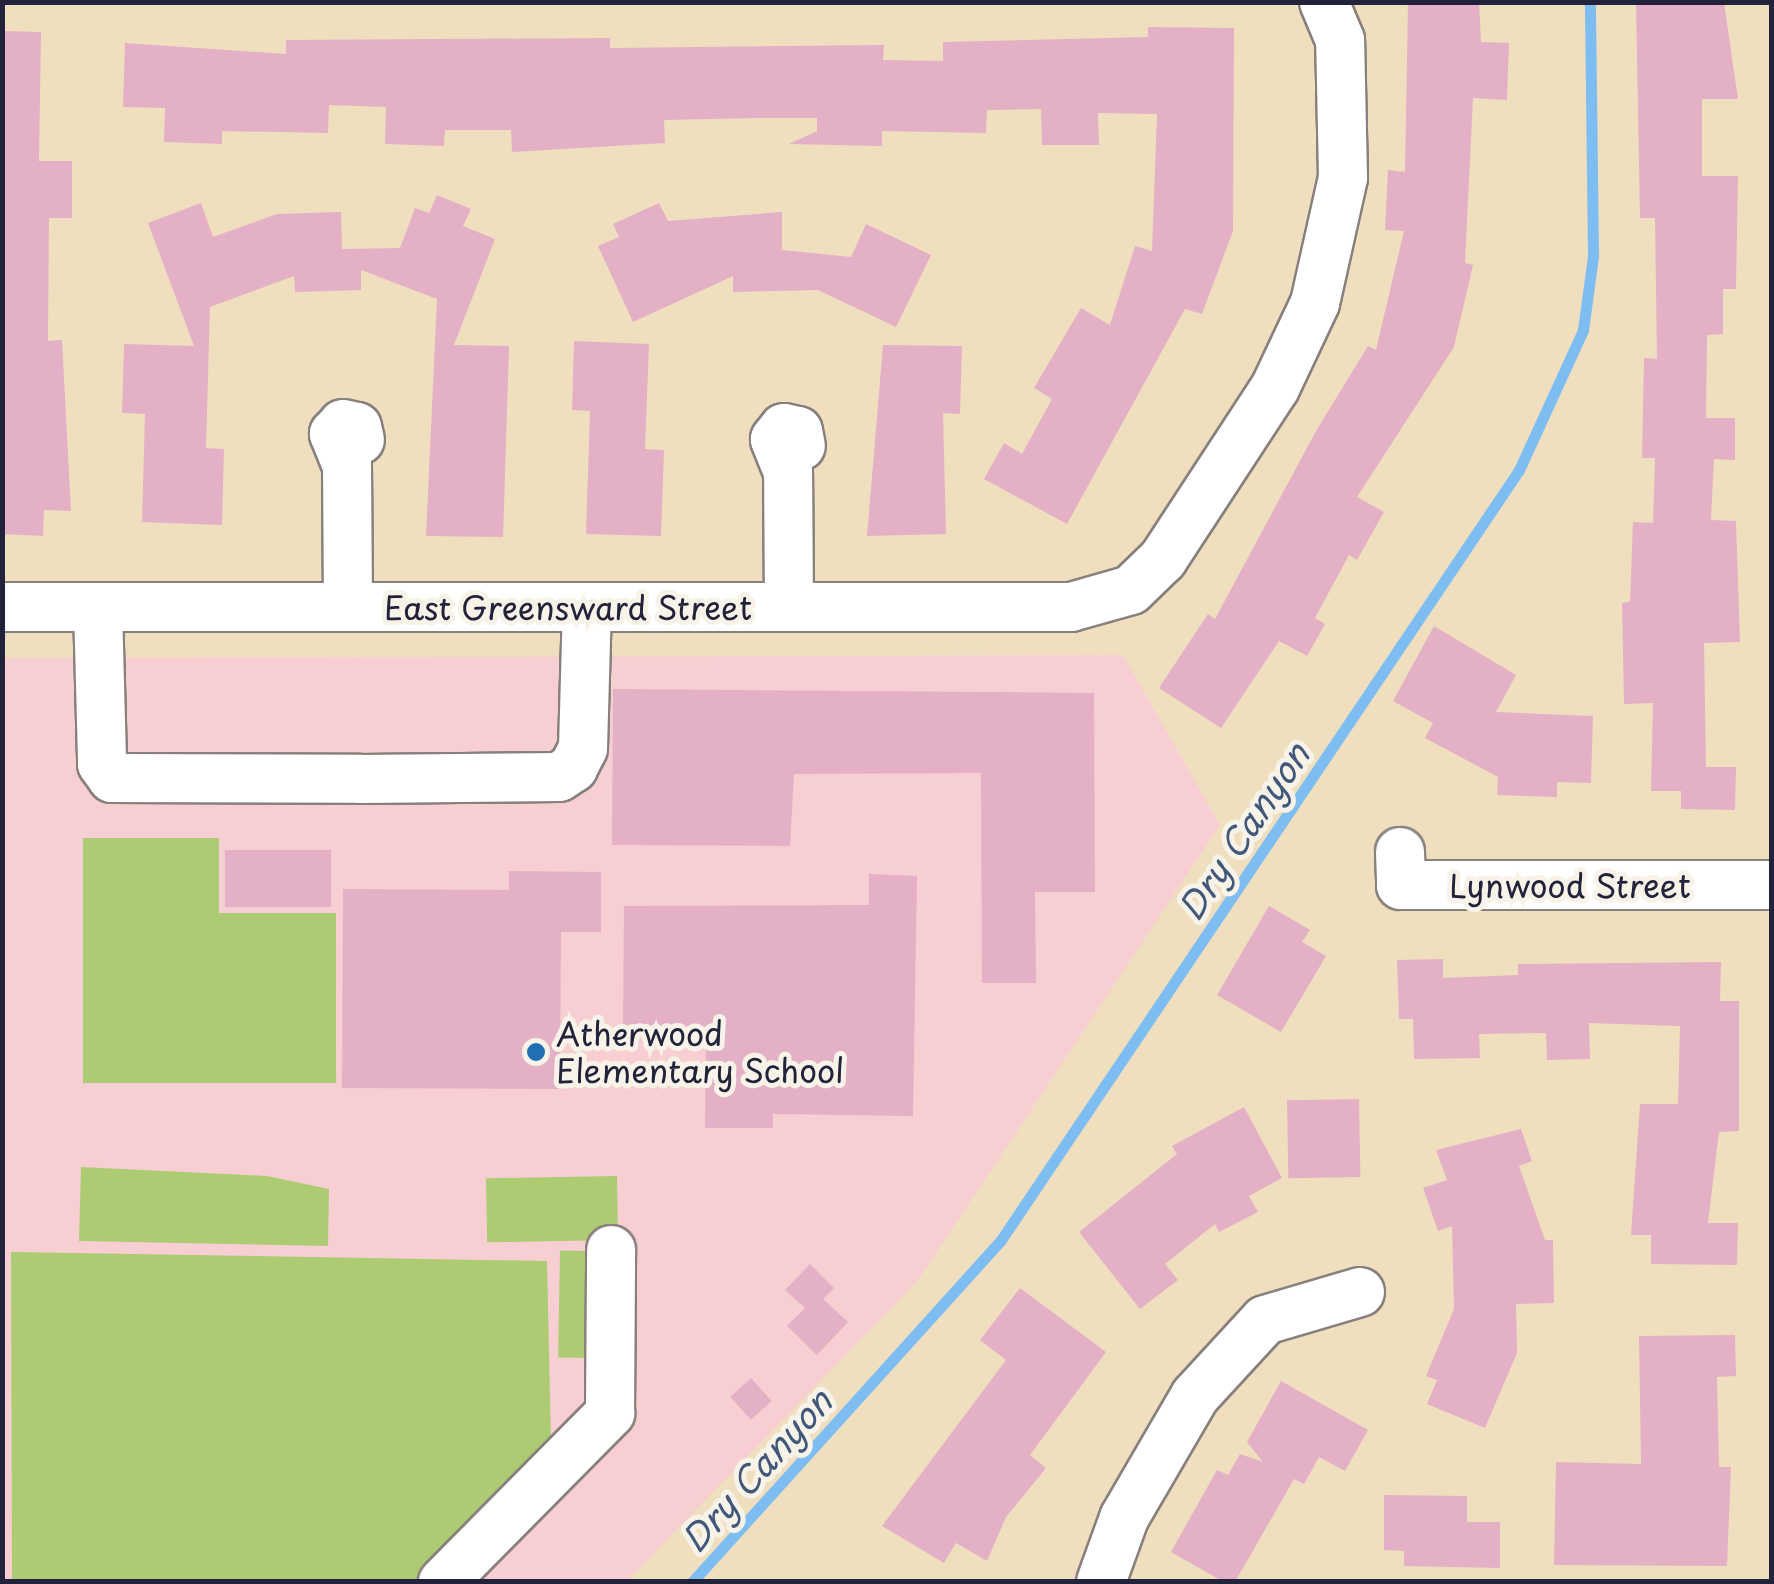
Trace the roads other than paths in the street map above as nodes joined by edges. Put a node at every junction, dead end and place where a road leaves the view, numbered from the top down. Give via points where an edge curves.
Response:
1 (1328, 7) edge
2 (360, 440) dead end
3 (800, 446) dead end
4 (2, 608) edge
5 (98, 608) junction
6 (348, 608) junction
7 (587, 608) junction
8 (789, 608) junction
9 (1400, 852) dead end
10 (1772, 884) edge
11 (611, 1250) dead end
12 (1360, 1292) dead end
13 (443, 1582) edge
14 (1101, 1582) edge

1 - 8 street, East Greensward Street via 1343,71 1343,178 1316,303 1275,388 1163,559 1131,590 1072,607
2 - 6 street via 343,424 334,434 347,466
3 - 8 street via 798,431 784,428 775,438 788,472
4 - 5 street, East Greensward Street
5 - 6 street, East Greensward Street
5 - 7 street via 102,764 112,778 361,779 559,778 574,768 583,748
6 - 7 street, East Greensward Street
7 - 8 street, East Greensward Street
9 - 10 street, Lynwood Street via 1401,884
11 - 13 street via 610,1413
12 - 14 street via 1265,1320 1195,1396 1124,1518

